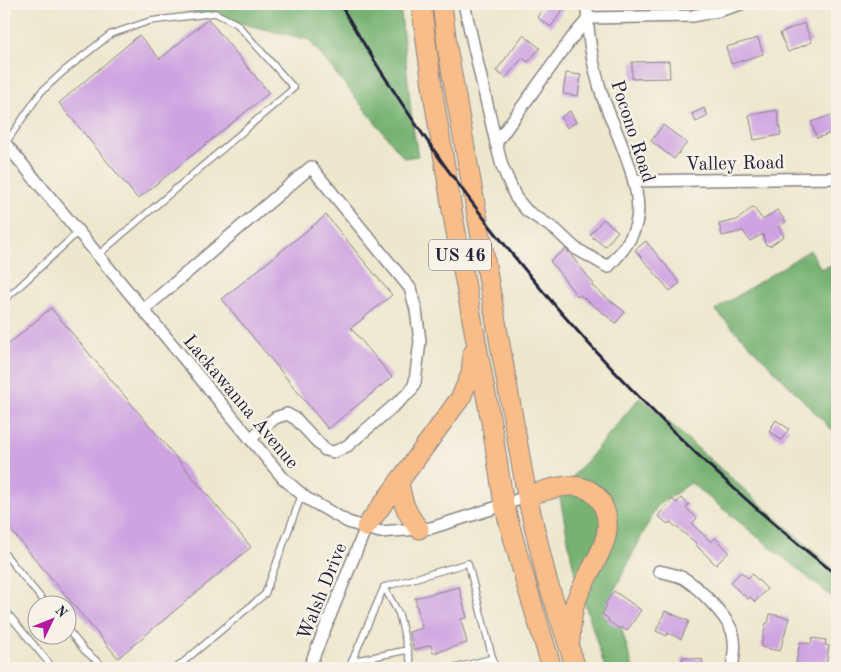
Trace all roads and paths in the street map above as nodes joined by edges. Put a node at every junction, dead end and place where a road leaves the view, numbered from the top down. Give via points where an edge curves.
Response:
1 (421, 4) edge
2 (442, 4) edge
3 (464, 4) edge
4 (587, 4) edge
5 (741, 4) edge
6 (588, 19) junction
7 (4, 143) edge
8 (496, 143) junction
9 (837, 178) edge
10 (634, 181) junction
11 (78, 232) junction
12 (98, 255) junction
13 (4, 300) edge
14 (143, 310) junction
15 (475, 334) junction
16 (250, 439) junction
17 (399, 481) junction
18 (302, 494) junction
19 (528, 496) junction
20 (504, 504) junction
21 (366, 528) junction
22 (419, 529) junction
23 (4, 553) edge
24 (659, 571) dead end
25 (384, 587) junction
26 (38, 594) edge
27 (4, 609) edge
28 (78, 642) edge
29 (408, 650) junction
30 (570, 650) junction
31 (493, 658) junction
32 (352, 661) junction
33 (53, 668) edge
34 (105, 668) edge
35 (176, 668) edge
36 (309, 668) edge
37 (349, 668) edge
38 (412, 668) edge
39 (456, 668) edge
40 (495, 668) edge
41 (552, 668) edge
42 (576, 668) edge
43 (732, 668) edge

1 - 15 highway, US 46 via 436,112
2 - 19 highway, US 46
3 - 8 street
4 - 6 street, Pocono Road
5 - 6 street via 693,16
6 - 8 street
6 - 10 street, Pocono Road via 592,58 603,97
7 - 11 street, Lackawanna Avenue
7 - 12 lane via 41,92 64,71 111,34 150,20 215,14 237,24 294,88
8 - 10 street, Pocono Road via 516,198 527,211 556,230 575,248 608,267 623,251 637,221 639,204
9 - 10 street, Valley Road
11 - 12 street, Lackawanna Avenue
11 - 13 lane
12 - 14 street, Lackawanna Avenue
14 - 16 street, Lackawanna Avenue
14 - 16 street via 312,167 410,288 420,342 415,382 397,403 347,446 334,452 325,450 296,419 287,414 275,418
15 - 17 highway via 471,374 461,397
15 - 20 highway, US 46
16 - 18 street, Lackawanna Avenue via 282,478
17 - 21 highway
17 - 22 highway via 402,500
18 - 21 street, Lackawanna Avenue via 348,522
18 - 35 lane via 265,594
19 - 20 street, Lackawanna Avenue
19 - 30 highway, US 46 via 546,580
19 - 30 highway via 572,485 594,494 606,511 608,531 604,544 574,605
20 - 22 street, Lackawanna Avenue
20 - 41 highway, US 46
21 - 22 street, Lackawanna Avenue via 380,532
21 - 36 street, Walsh Drive
23 - 26 lane
24 - 43 street via 684,578 726,619 735,647
25 - 29 lane via 399,614
25 - 31 lane via 468,563
25 - 32 lane
27 - 33 lane
28 - 34 lane
29 - 32 lane
29 - 38 lane
30 - 42 highway, US 46
31 - 39 lane
31 - 40 lane
32 - 37 lane

